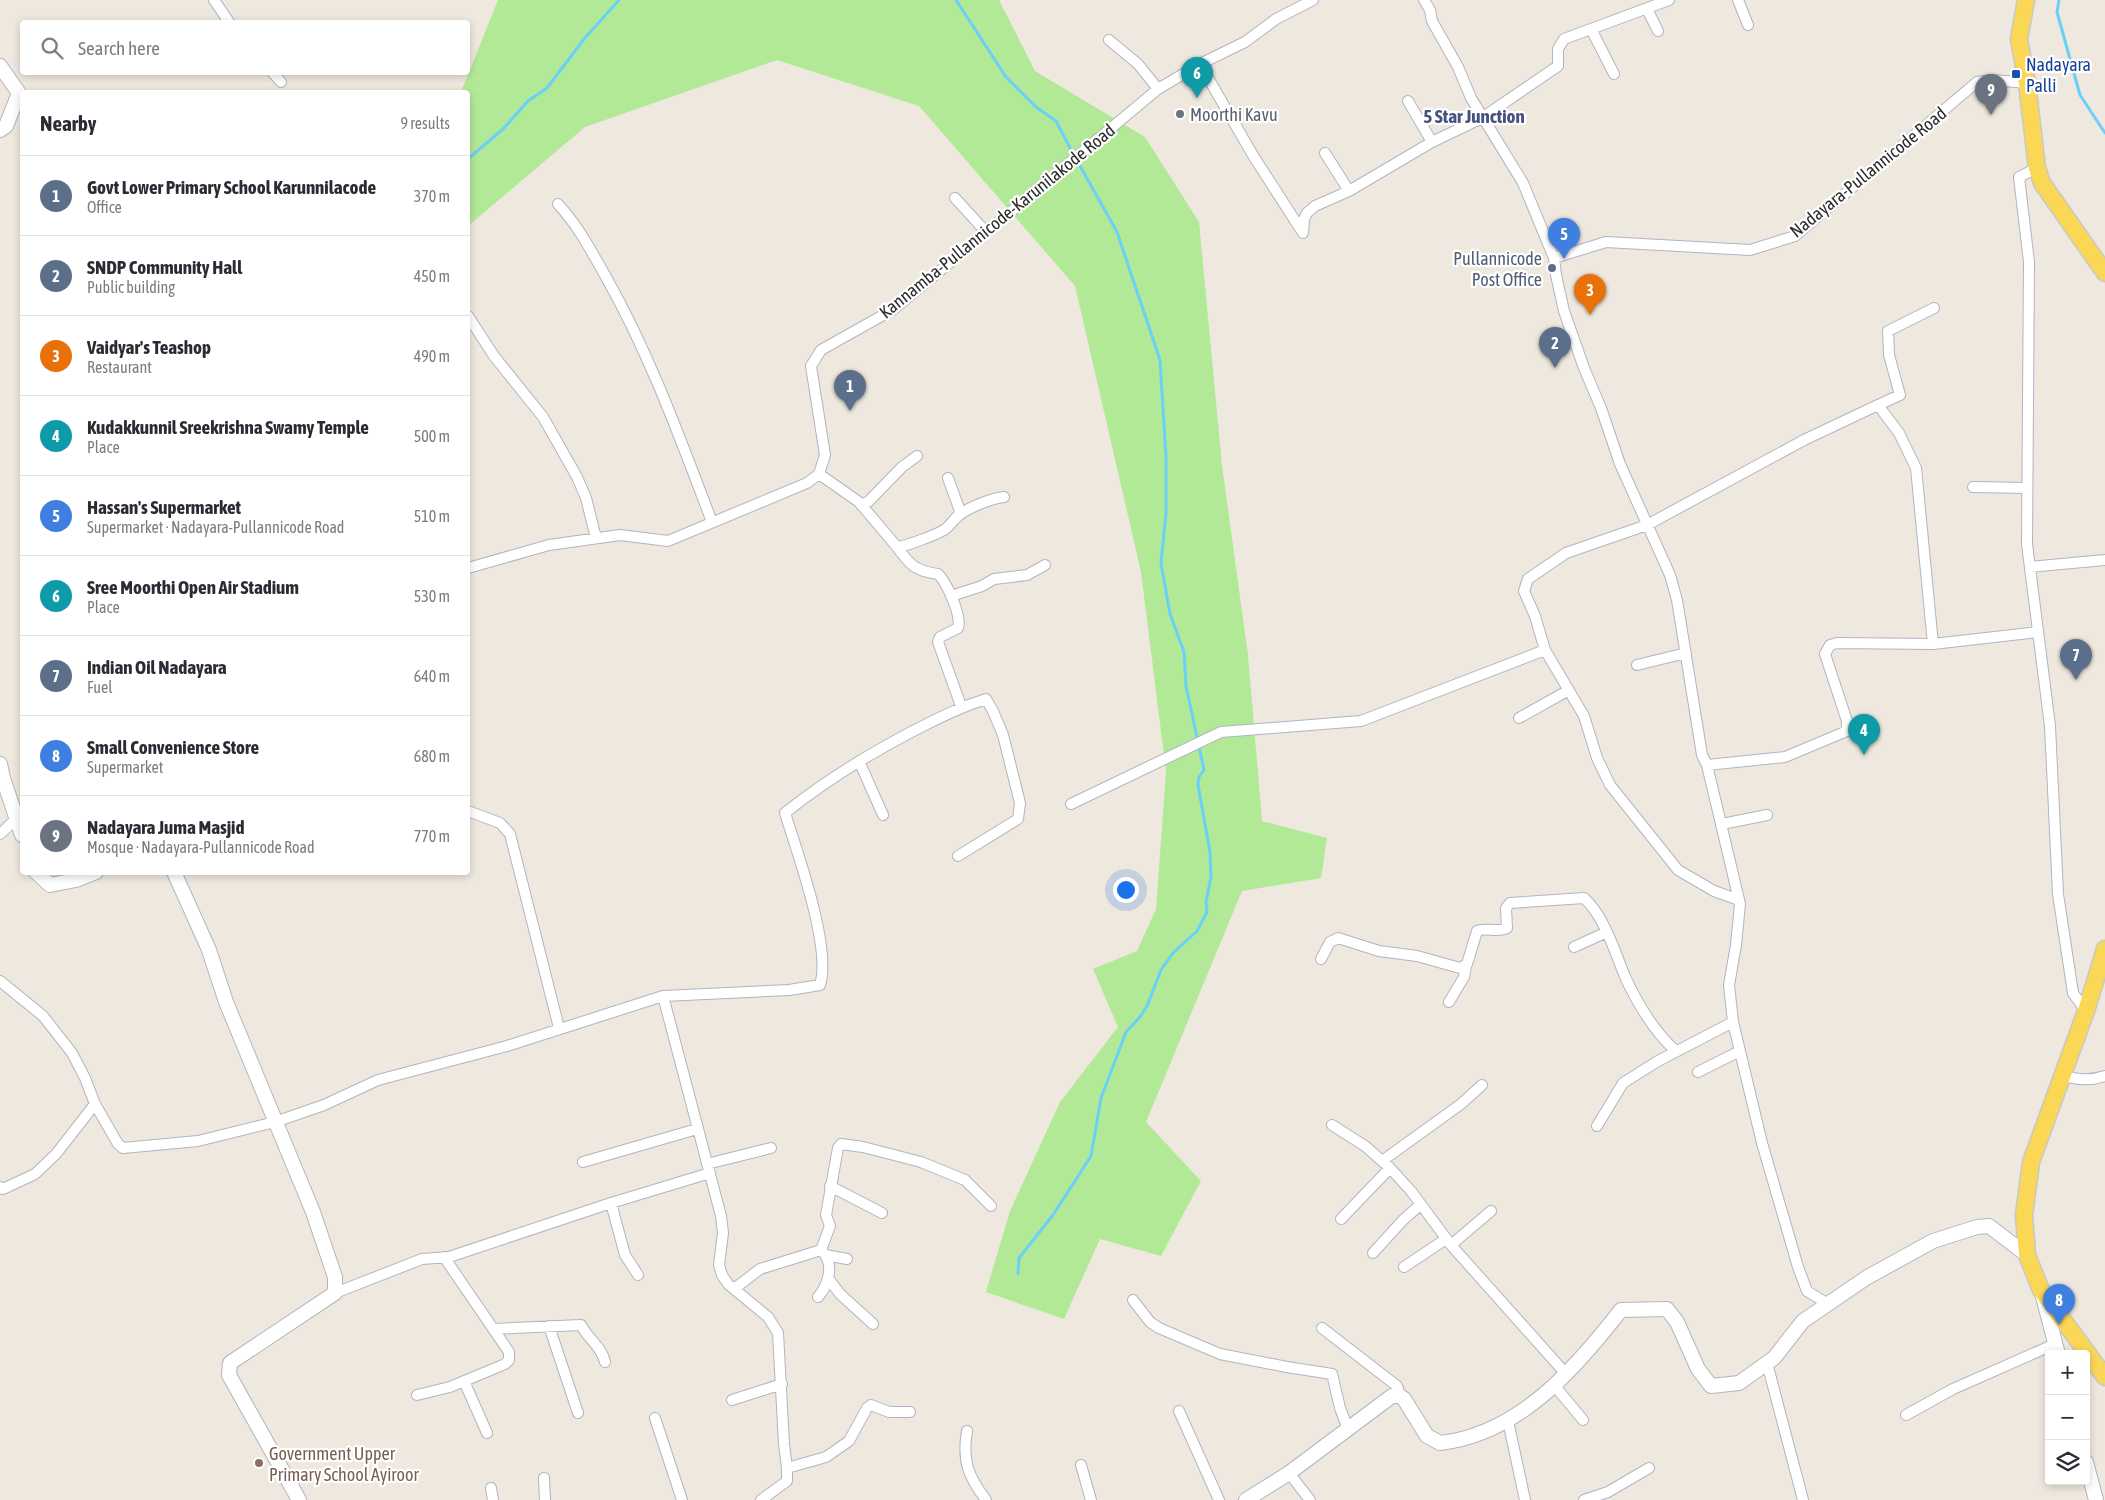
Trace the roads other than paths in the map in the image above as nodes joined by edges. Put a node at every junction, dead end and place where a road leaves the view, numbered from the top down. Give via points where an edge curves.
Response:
1 (214, 0) edge
2 (1312, 0) edge
3 (1424, 0) edge
4 (1668, 0) edge
5 (1738, 0) edge
6 (2026, 0) edge
7 (1647, 9) junction
8 (228, 20) edge
9 (1748, 25) dead end
10 (1591, 29) junction
11 (1658, 31) dead end
12 (1109, 40) dead end
13 (1200, 64) junction
14 (0, 66) edge
15 (1614, 74) dead end
16 (275, 75) edge
17 (281, 82) dead end
18 (2026, 83) junction
19 (1158, 89) junction
20 (1408, 101) dead end
21 (1482, 118) junction
22 (0, 130) edge
23 (1432, 142) junction
24 (1325, 153) dead end
25 (2037, 168) junction
26 (1349, 191) junction
27 (955, 198) dead end
28 (558, 204) dead end
29 (986, 232) junction
30 (1554, 258) junction
31 (2105, 272) edge
32 (1934, 308) dead end
33 (470, 319) edge
34 (1878, 405) junction
35 (917, 456) dead end
36 (819, 474) junction
37 (948, 478) dead end
38 (1973, 486) dead end
39 (2027, 488) junction
40 (1004, 497) dead end
41 (861, 505) junction
42 (961, 514) junction
43 (712, 522) junction
44 (1647, 525) junction
45 (596, 538) junction
46 (897, 547) junction
47 (2105, 560) edge
48 (1045, 565) dead end
49 (470, 567) edge
50 (2030, 567) junction
51 (950, 596) junction
52 (2038, 632) junction
53 (1933, 644) junction
54 (1545, 650) junction
55 (1686, 654) junction
56 (1637, 664) dead end
57 (1569, 690) junction
58 (961, 706) junction
59 (1520, 718) dead end
60 (859, 761) junction
61 (0, 764) edge
62 (1707, 766) junction
63 (1071, 804) dead end
64 (470, 812) edge
65 (883, 815) dead end
66 (1767, 815) dead end
67 (20, 818) edge
68 (1722, 824) junction
69 (0, 834) edge
70 (958, 856) dead end
71 (39, 875) edge
72 (88, 875) edge
73 (175, 875) edge
74 (1739, 900) junction
75 (1607, 932) junction
76 (1574, 947) dead end
77 (2105, 949) edge
78 (1321, 959) dead end
79 (1466, 966) junction
80 (0, 981) edge
81 (663, 996) junction
82 (1449, 1002) dead end
83 (2086, 1011) junction
84 (1733, 1022) junction
85 (559, 1028) junction
86 (1676, 1051) junction
87 (1740, 1051) junction
88 (1698, 1072) dead end
89 (2062, 1075) junction
90 (2105, 1076) edge
91 (1482, 1085) dead end
92 (95, 1104) junction
93 (275, 1122) junction
94 (1332, 1125) dead end
95 (1597, 1126) dead end
96 (697, 1129) junction
97 (771, 1148) dead end
98 (583, 1162) dead end
99 (1386, 1165) junction
100 (709, 1168) junction
101 (830, 1186) junction
102 (0, 1187) edge
103 (610, 1202) junction
104 (1420, 1205) junction
105 (991, 1206) dead end
106 (1491, 1211) dead end
107 (882, 1213) dead end
108 (1341, 1219) dead end
109 (1448, 1242) junction
110 (823, 1252) junction
111 (1373, 1253) dead end
112 (2027, 1255) junction
113 (444, 1257) junction
114 (847, 1259) dead end
115 (1404, 1267) dead end
116 (638, 1275) dead end
117 (828, 1278) junction
118 (734, 1289) junction
119 (2041, 1290) junction
120 (335, 1293) junction
121 (818, 1297) dead end
122 (1134, 1300) dead end
123 (1828, 1304) junction
124 (873, 1324) dead end
125 (549, 1326) junction
126 (1322, 1328) dead end
127 (493, 1329) junction
128 (2056, 1349) edge
129 (605, 1362) dead end
130 (1767, 1363) junction
131 (1566, 1374) junction
132 (2105, 1377) edge
133 (464, 1381) junction
134 (782, 1384) junction
135 (1554, 1385) junction
136 (417, 1394) dead end
137 (1397, 1396) junction
138 (732, 1400) dead end
139 (910, 1412) dead end
140 (1179, 1412) dead end
141 (578, 1413) dead end
142 (1906, 1415) dead end
143 (655, 1418) dead end
144 (1583, 1420) dead end
145 (1508, 1421) junction
146 (1348, 1429) junction
147 (967, 1431) dead end
148 (487, 1432) dead end
149 (1081, 1465) dead end
150 (787, 1468) junction
151 (1650, 1468) dead end
152 (1289, 1473) junction
153 (2090, 1477) edge
154 (544, 1478) dead end
155 (491, 1488) dead end
156 (299, 1500) edge
157 (493, 1500) edge
158 (545, 1500) edge
159 (682, 1500) edge
160 (761, 1500) edge
161 (986, 1500) edge
162 (1091, 1500) edge
163 (1219, 1500) edge
164 (1246, 1500) edge
165 (1310, 1500) edge
166 (1525, 1500) edge
167 (1584, 1500) edge
168 (1803, 1500) edge
169 (2096, 1500) edge

1 - 8 street
2 - 13 street, Kannamba-Pullannicode-Karunilakode Road via 1276,19 1245,42
3 - 21 street
4 - 7 street
5 - 9 street
6 - 18 main road via 2019,39
7 - 10 street
7 - 11 street
10 - 15 street
10 - 21 street via 1564,39 1558,49 1558,66
12 - 19 street via 1138,64
13 - 19 street, Kannamba-Pullannicode-Karunilakode Road
13 - 26 street via 1303,234 1307,213
14 - 22 main road via 19,93 6,126
16 - 17 street
18 - 25 main road
18 - 30 street, Nadayara-Pullannicode Road via 1977,82 1795,236 1750,250 1606,242
19 - 29 street, Kannamba-Pullannicode-Karunilakode Road
20 - 23 street
21 - 23 street
21 - 30 street via 1523,183
23 - 26 street
24 - 26 street
25 - 31 main road via 2042,184
25 - 39 street via 2019,178 2029,262
27 - 29 street
28 - 43 street via 575,222 654,372
29 - 36 street, Kannamba-Pullannicode-Karunilakode Road via 894,309 821,350 811,366 826,455
30 - 44 street via 1564,311 1620,464
32 - 34 street via 1888,332 1889,355 1900,395
33 - 45 street via 494,356 543,417 577,477
34 - 44 street via 1804,440
34 - 53 street via 1899,433 1916,468
35 - 41 street
36 - 41 street
36 - 43 street via 807,483
37 - 42 street
38 - 39 street
39 - 50 street
40 - 42 street via 992,499
41 - 46 street
42 - 46 street via 944,530
43 - 45 street via 668,541 620,535
44 - 54 street via 1566,553 1528,579 1524,591
44 - 55 street via 1670,575
45 - 49 street via 549,544
46 - 51 street via 910,566 938,574
47 - 50 street
48 - 51 street via 1027,574 994,579
50 - 52 street
51 - 58 street via 960,622 958,628 940,637 938,642
52 - 53 street
52 - 83 street via 2050,726 2058,894 2073,993
53 - 62 street via 1830,645 1825,654 1847,721 1847,731 1786,758
54 - 57 street
54 - 63 street via 1361,721 1220,732
55 - 56 street
55 - 62 street via 1702,755
57 - 59 street
57 - 74 street via 1584,716 1597,758 1610,785 1632,814 1678,870 1714,891
58 - 60 street
58 - 70 street via 986,699 1003,736 1020,803 1018,819
60 - 65 street
60 - 81 street via 785,813 818,932 823,977 820,985 789,990
61 - 67 main road
62 - 68 street
64 - 85 street via 500,823 510,834
66 - 68 street
67 - 69 street
68 - 74 street
71 - 72 main road via 50,885
73 - 93 main road via 209,950 226,1002
74 - 84 street via 1729,985
75 - 76 street
75 - 79 street via 1592,905 1584,898 1514,901 1506,908 1507,928 1477,931
75 - 86 street via 1643,1009 1664,1041
77 - 83 main road
78 - 79 street via 1330,942 1338,938 1379,951 1417,956 1460,968
79 - 82 street via 1464,977
80 - 92 street via 43,1016 72,1054 86,1078
81 - 85 street
81 - 96 street
83 - 89 main road
84 - 86 street
84 - 87 street
85 - 93 street via 507,1046 378,1080 324,1105
86 - 95 street via 1623,1083
87 - 88 street
87 - 123 street via 1774,1188 1798,1267 1807,1291
89 - 90 street via 2074,1079
89 - 112 main road via 2031,1162 2024,1215
91 - 99 street
92 - 93 street via 123,1148 198,1141
92 - 102 street via 56,1154 35,1174 3,1189
93 - 120 main road via 316,1222 335,1277
94 - 99 street via 1365,1146
96 - 98 street
96 - 100 street
97 - 100 street
99 - 104 street
99 - 108 street
100 - 103 street
100 - 118 street via 724,1232 720,1272
101 - 105 street via 839,1145 845,1144 921,1162 965,1180
101 - 107 street
101 - 110 street via 826,1215 830,1226
103 - 113 street
103 - 116 street via 625,1255
104 - 109 street
104 - 111 street
106 - 109 street
109 - 115 street
109 - 131 street
110 - 114 street
110 - 117 street via 829,1268
110 - 118 street via 760,1269
112 - 119 main road
112 - 123 main road via 1989,1226 1977,1226 1933,1241 1866,1278
113 - 120 street via 422,1259
113 - 127 street
117 - 121 street
117 - 124 street via 840,1294
118 - 134 street via 768,1317 778,1333
119 - 128 main road
119 - 132 main road
120 - 156 main road via 230,1363 229,1375
122 - 146 street via 1150,1322 1159,1328 1220,1354 1332,1374
123 - 130 main road via 1803,1320
125 - 127 street
125 - 129 street via 581,1325 600,1348
125 - 141 street
126 - 137 street via 1397,1386
127 - 133 street via 509,1352 509,1360
128 - 142 street via 1954,1389
130 - 131 main road via 1739,1383 1711,1386 1698,1369 1677,1322 1667,1309 1620,1310 1588,1352
130 - 168 street
131 - 135 main road
133 - 136 street
133 - 148 street
134 - 138 street
134 - 150 street
135 - 144 street
135 - 145 main road
137 - 145 main road via 1404,1399 1427,1436 1440,1443 1470,1438
137 - 146 main road via 1387,1398
139 - 150 street via 889,1412 871,1405 849,1442 826,1457
140 - 163 street
143 - 159 street
145 - 166 street
146 - 152 main road
147 - 161 street via 966,1467
149 - 162 street
150 - 160 street via 787,1481
151 - 167 street via 1608,1492
152 - 164 main road
152 - 165 street
153 - 169 main road
154 - 158 street
155 - 157 street

